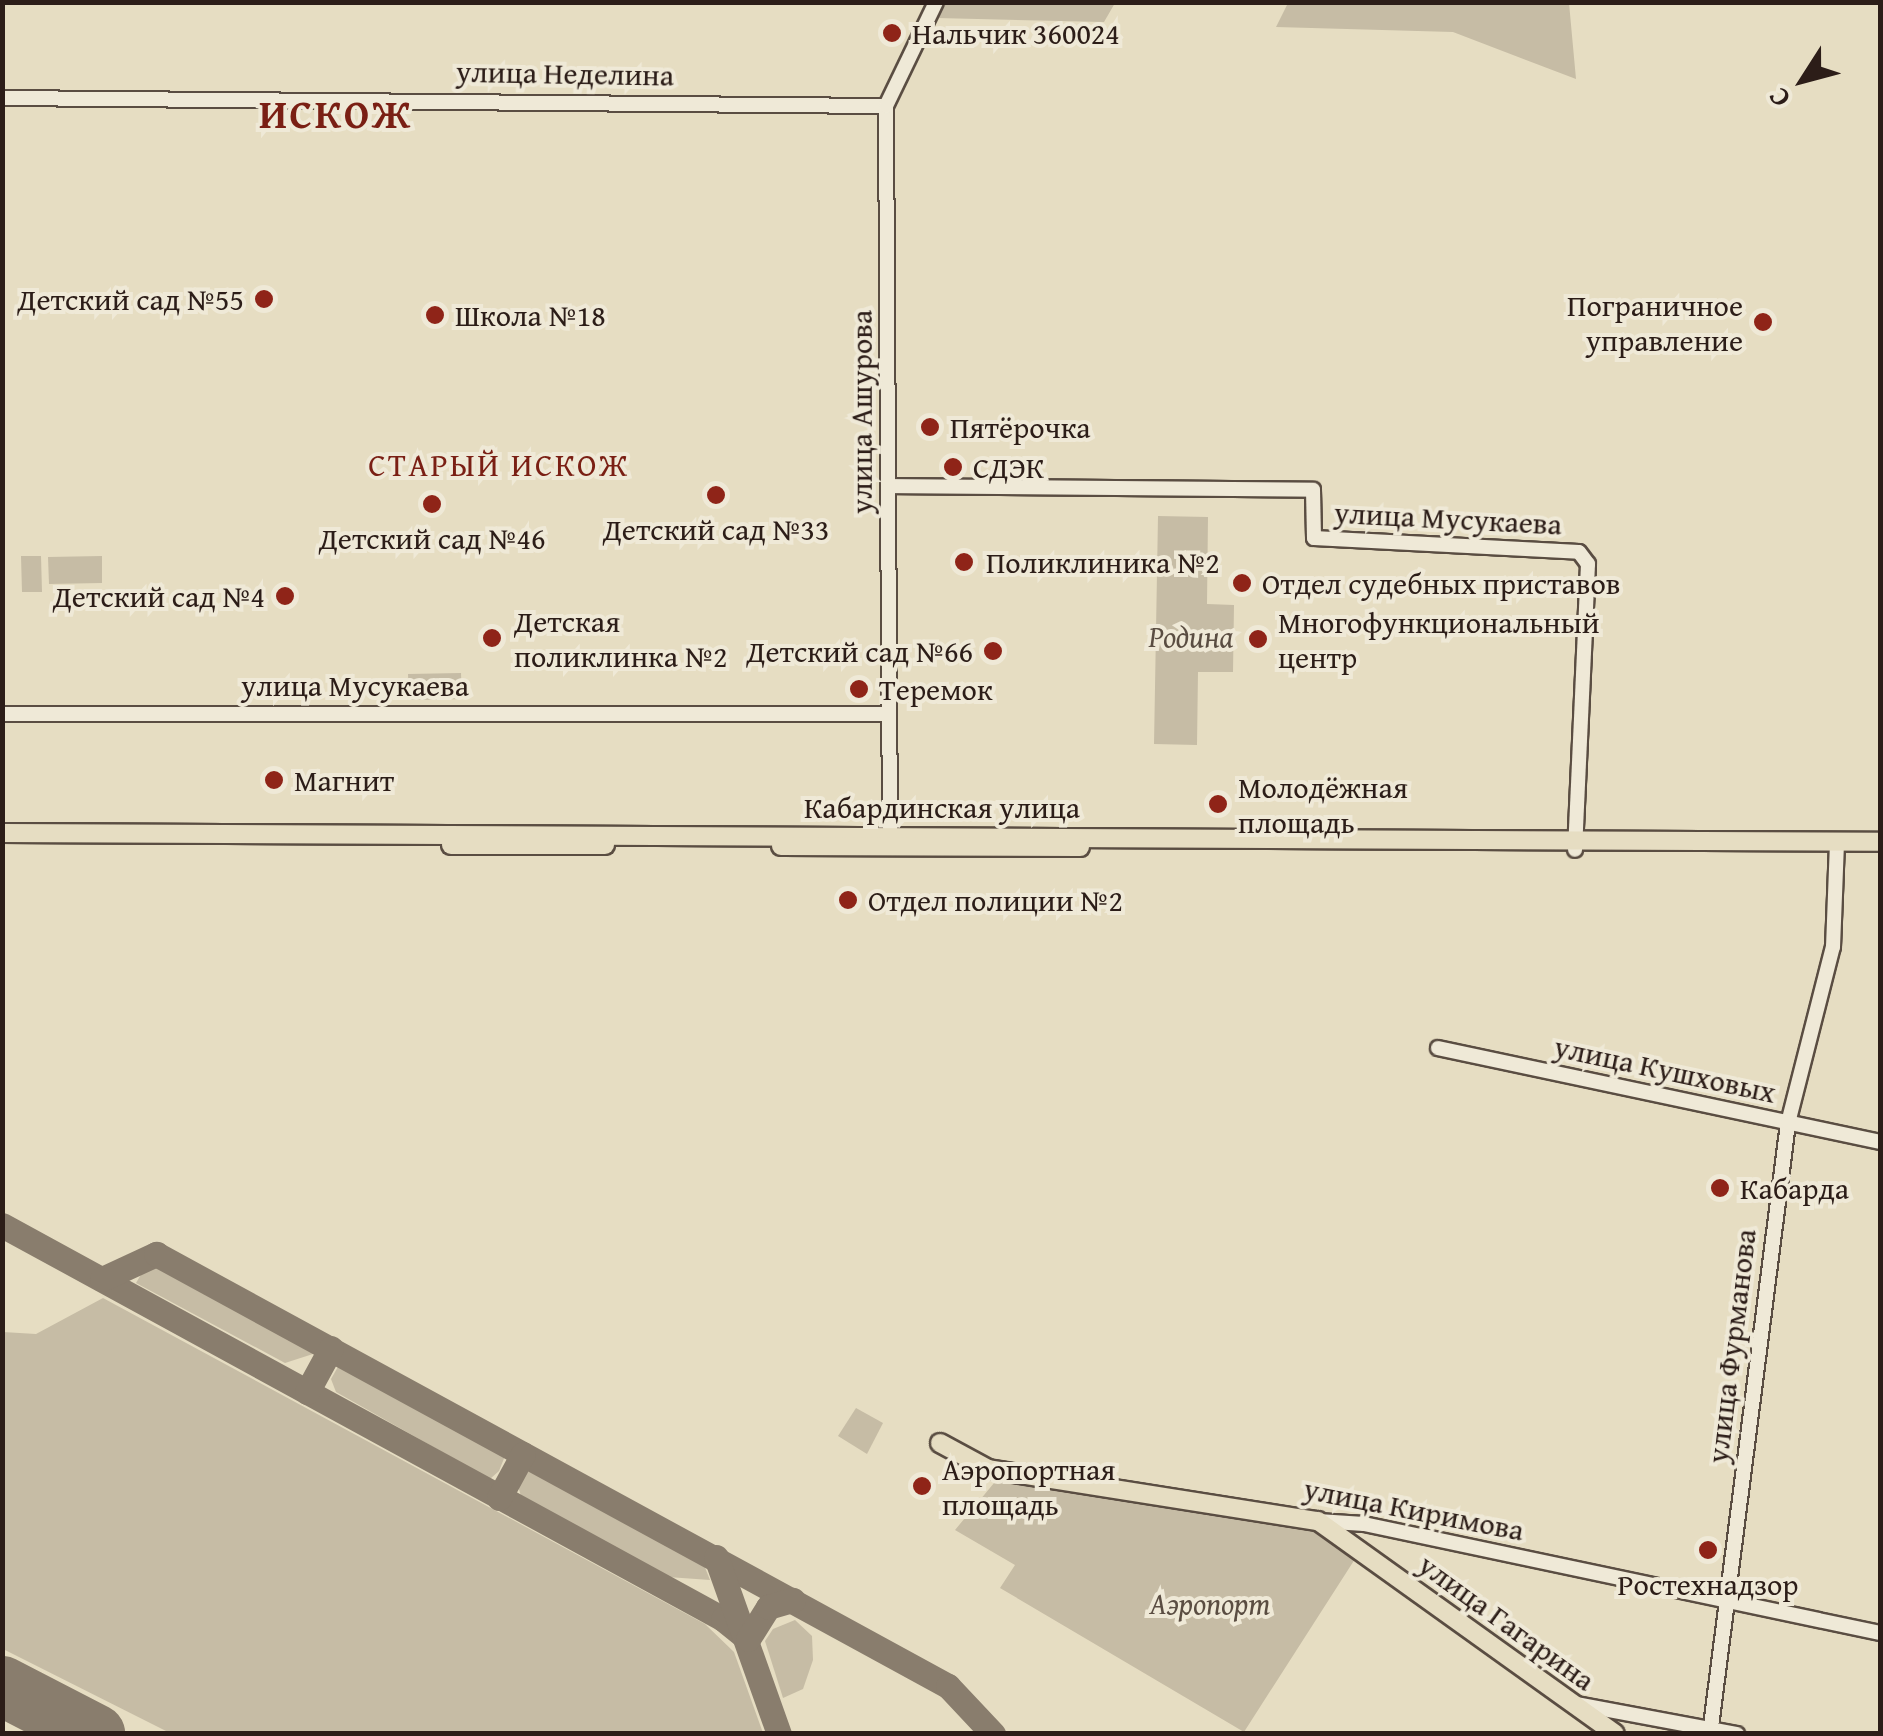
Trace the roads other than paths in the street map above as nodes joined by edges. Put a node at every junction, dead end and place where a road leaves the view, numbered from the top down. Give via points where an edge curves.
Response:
1 (936, 2) edge
2 (2, 98) edge
3 (886, 106) junction
4 (889, 486) junction
5 (2, 714) edge
6 (888, 714) junction
7 (2, 833) edge
8 (890, 840) junction
9 (1880, 842) edge
10 (2, 843) edge
11 (1575, 845) junction
12 (1837, 846) junction
13 (1880, 852) edge
14 (1438, 1048) dead end
15 (1788, 1123) junction
16 (1880, 1142) edge
17 (940, 1442) dead end
18 (1318, 1520) junction
19 (1727, 1601) junction
20 (1880, 1632) edge
21 (1576, 1704) junction
22 (1711, 1731) edge
23 (1615, 1734) edge
24 (1737, 1734) edge

1 - 3 street, улица Ашурова
2 - 3 street, улица Неделина
3 - 4 street, улица Ашурова
4 - 6 street, улица Ашурова
4 - 11 street, улица Мусукаева via 1313,490 1314,538 1579,552 1588,564
5 - 6 street, улица Мусукаева
6 - 8 street, улица Ашурова
7 - 8 main road, Кабардинская улица
8 - 10 main road, Кабардинская улица
8 - 11 main road, Кабардинская улица
9 - 12 main road, Кабардинская улица
11 - 12 main road, Кабардинская улица
12 - 13 main road, Кабардинская улица
12 - 15 street, улица Фурманова via 1833,947
14 - 15 street, улица Кушховых
15 - 16 street, улица Кушховых
15 - 19 street, улица Фурманова
17 - 18 main road, улица Киримова via 988,1468
18 - 19 street, улица Киримова via 1364,1524
18 - 21 main road, улица Гагарина
19 - 20 street, улица Киримова
19 - 22 street, улица Фурманова
21 - 22 street
21 - 23 main road, улица Гагарина
22 - 24 street

